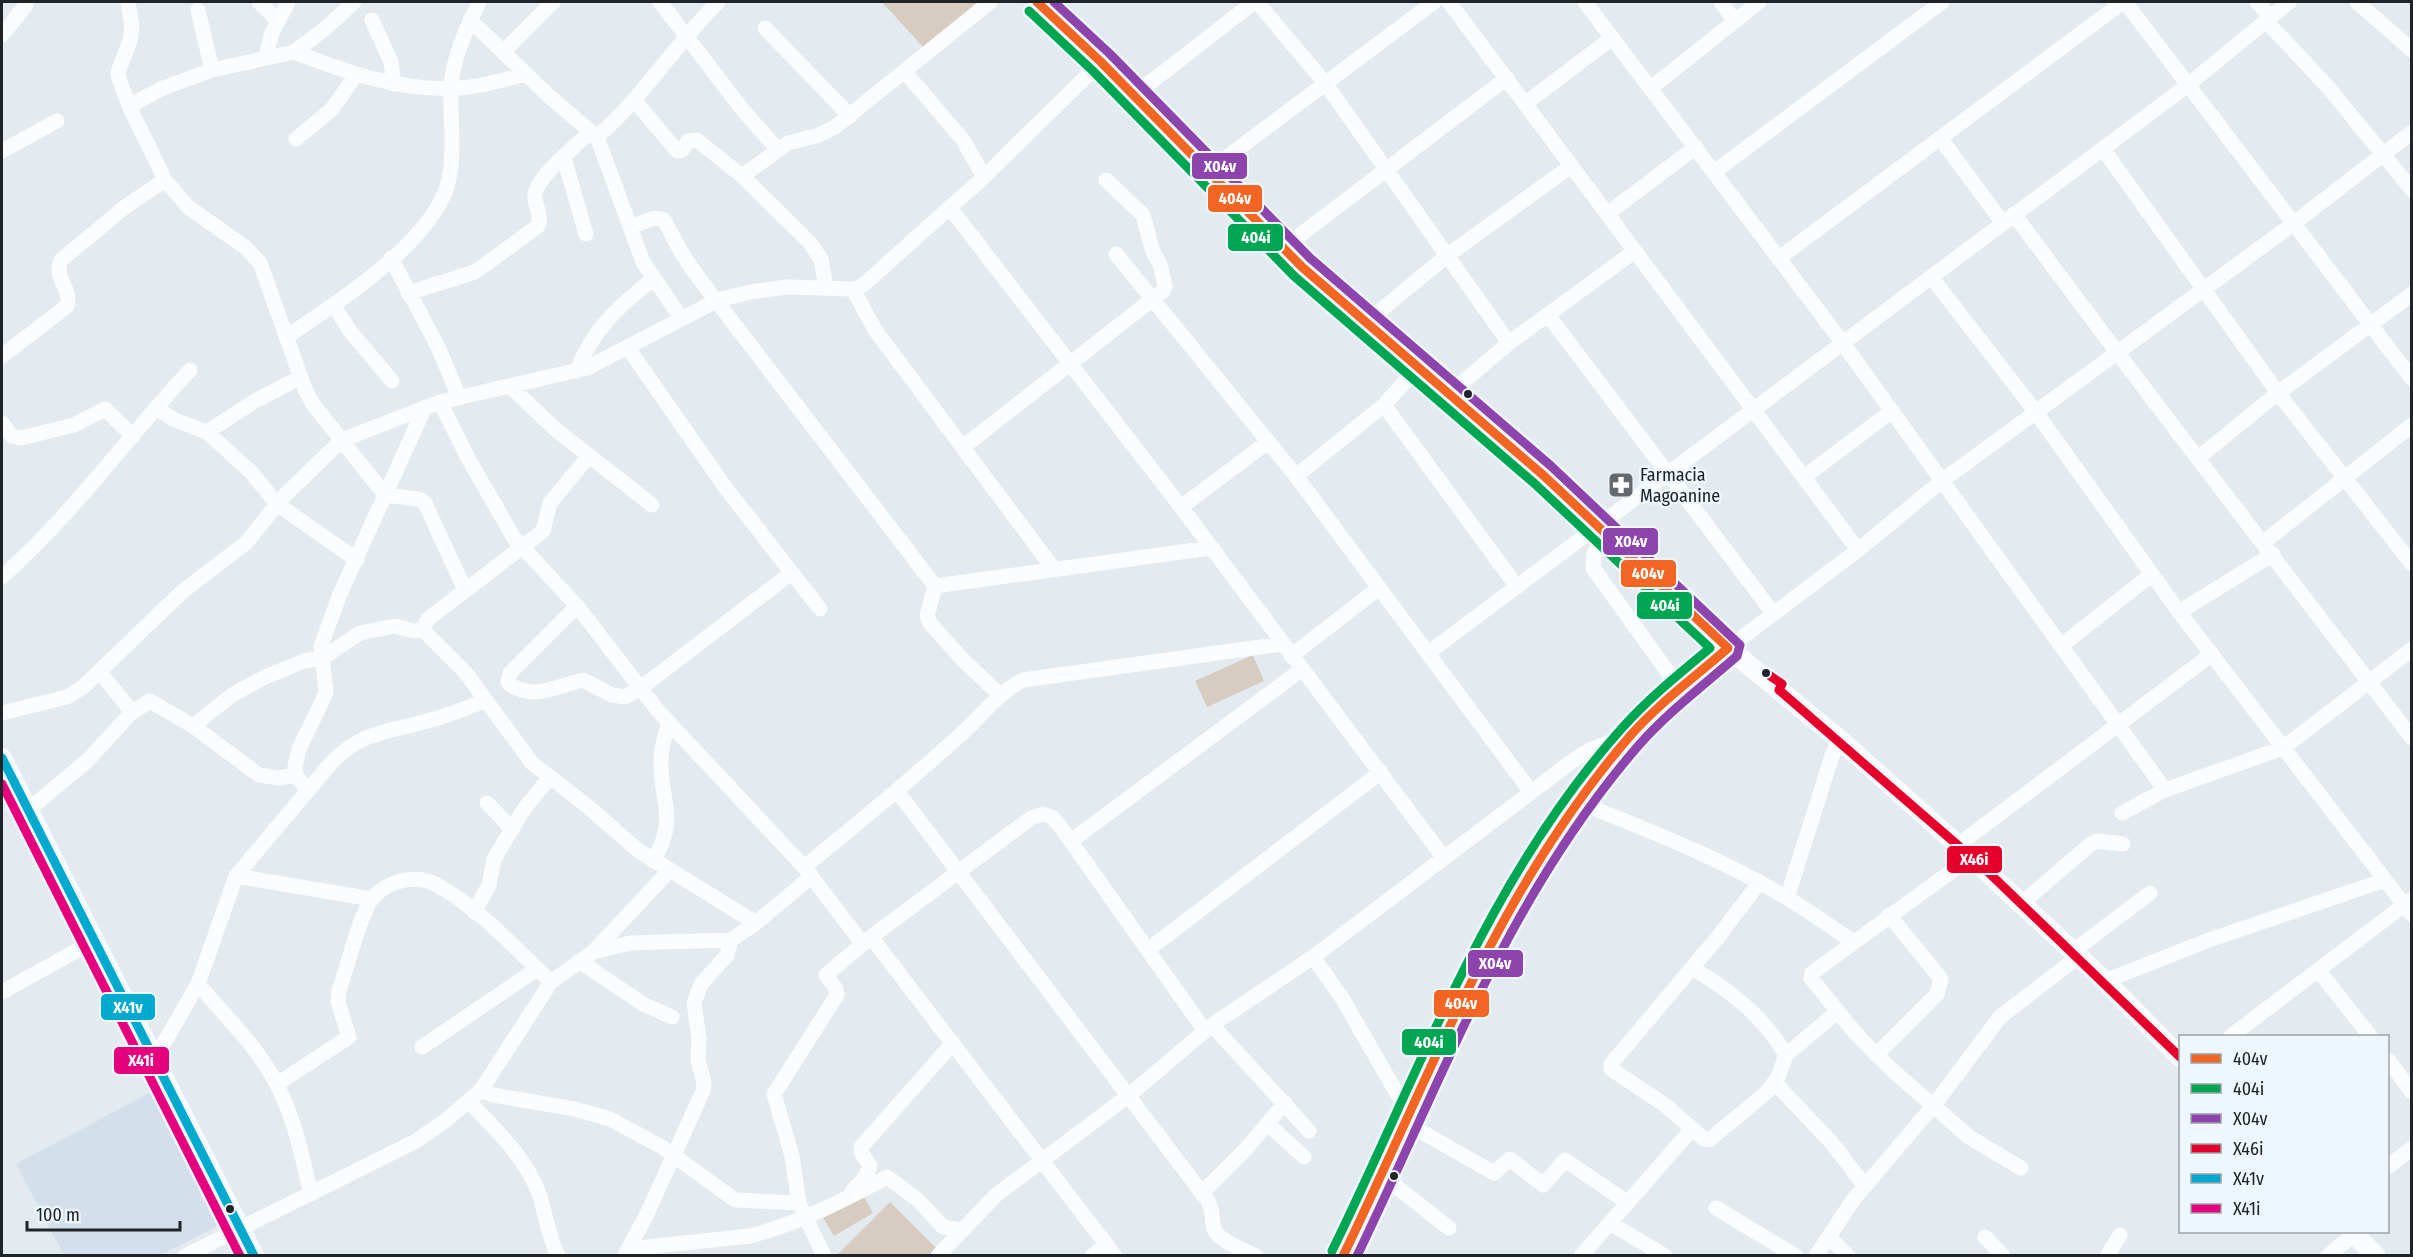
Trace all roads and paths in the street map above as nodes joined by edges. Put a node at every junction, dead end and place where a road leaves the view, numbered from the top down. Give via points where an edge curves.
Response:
1 (130, 2) edge
2 (259, 2) edge
3 (288, 2) edge
4 (354, 2) edge
5 (478, 2) edge
6 (553, 2) edge
7 (660, 2) edge
8 (718, 2) edge
9 (990, 2) edge
10 (1037, 2) edge
11 (1255, 2) edge
12 (1434, 2) edge
13 (1449, 2) edge
14 (1585, 2) edge
15 (1721, 2) edge
16 (1759, 2) edge
17 (1942, 2) edge
18 (2124, 2) edge
19 (2257, 2) edge
20 (2289, 2) edge
21 (2357, 2) edge
22 (26, 5) dead end
23 (198, 10) dead end
24 (277, 20) junction
25 (372, 20) dead end
26 (470, 20) junction
27 (1734, 20) junction
28 (2269, 20) junction
29 (765, 28) dead end
30 (686, 34) junction
31 (2, 35) edge
32 (1612, 38) junction
33 (2412, 50) edge
34 (504, 51) junction
35 (294, 52) junction
36 (265, 58) junction
37 (1101, 62) junction
38 (212, 70) junction
39 (905, 72) junction
40 (527, 74) junction
41 (356, 75) junction
42 (1507, 78) junction
43 (1325, 83) junction
44 (394, 84) junction
45 (2188, 85) junction
46 (1651, 87) junction
47 (451, 88) junction
48 (1133, 96) junction
49 (634, 101) junction
50 (1526, 103) junction
51 (129, 106) junction
52 (850, 116) junction
53 (57, 121) dead end
54 (2412, 132) edge
55 (594, 135) junction
56 (1940, 138) junction
57 (296, 139) dead end
58 (1696, 147) junction
59 (2103, 149) junction
60 (778, 150) junction
61 (2, 151) edge
62 (2383, 154) junction
63 (564, 158) junction
64 (1571, 166) junction
65 (1385, 171) junction
66 (1207, 172) junction
67 (1714, 172) junction
68 (742, 176) junction
69 (984, 177) junction
70 (165, 180) junction
71 (1106, 180) dead end
72 (2412, 190) edge
73 (950, 208) junction
74 (1607, 214) junction
75 (2009, 218) junction
76 (2294, 224) junction
77 (632, 226) junction
78 (586, 234) dead end
79 (1283, 248) junction
80 (1635, 251) junction
81 (1116, 254) dead end
82 (1448, 255) junction
83 (391, 258) junction
84 (1779, 258) junction
85 (1932, 278) junction
86 (653, 279) junction
87 (826, 288) junction
88 (853, 289) junction
89 (2203, 291) junction
90 (408, 293) junction
91 (2412, 294) edge
92 (718, 300) junction
93 (1152, 301) junction
94 (334, 306) junction
95 (1548, 315) junction
96 (681, 318) junction
97 (1365, 323) junction
98 (2370, 326) junction
99 (286, 337) junction
100 (1842, 342) junction
101 (1509, 343) junction
102 (628, 348) junction
103 (2118, 354) junction
104 (2, 356) edge
105 (1070, 362) junction
106 (1417, 368) junction
107 (190, 370) dead end
108 (577, 371) junction
109 (299, 378) junction
110 (2412, 379) edge
111 (392, 381) dead end
112 (510, 386) junction
113 (2278, 393) junction
114 (1448, 395) junction
115 (459, 397) junction
116 (440, 402) junction
117 (1384, 405) junction
118 (425, 407) junction
119 (155, 408) junction
120 (1752, 409) junction
121 (1893, 411) junction
122 (2035, 411) junction
123 (2, 423) edge
124 (2412, 425) edge
125 (207, 432) junction
126 (133, 436) junction
127 (342, 440) junction
128 (1268, 442) junction
129 (963, 447) junction
130 (589, 456) junction
131 (2198, 458) junction
132 (1666, 474) junction
133 (1296, 476) junction
134 (1804, 477) junction
135 (2345, 477) junction
136 (1943, 480) junction
137 (385, 495) junction
138 (277, 504) junction
139 (652, 505) dead end
140 (1181, 507) junction
141 (1601, 529) junction
142 (522, 546) junction
143 (1210, 548) junction
144 (2269, 548) junction
145 (1858, 550) junction
146 (357, 560) junction
147 (2412, 564) edge
148 (1053, 568) junction
149 (790, 574) junction
150 (2151, 575) junction
151 (2, 577) edge
152 (935, 586) junction
153 (1517, 587) junction
154 (1379, 588) junction
155 (465, 590) junction
156 (577, 606) junction
157 (820, 609) dead end
158 (2179, 612) junction
159 (1773, 613) junction
160 (423, 630) junction
161 (2062, 645) junction
162 (1728, 648) junction
163 (2412, 649) edge
164 (1286, 650) junction
165 (1428, 652) junction
166 (2212, 654) junction
167 (322, 658) junction
168 (1301, 670) junction
169 (99, 671) junction
170 (2369, 682) junction
171 (642, 687) junction
172 (1680, 689) junction
173 (1000, 695) junction
174 (484, 701) junction
175 (132, 712) junction
176 (2, 713) edge
177 (669, 722) junction
178 (193, 726) junction
179 (2117, 726) junction
180 (1632, 735) junction
181 (2412, 738) edge
182 (1839, 739) junction
183 (2283, 748) junction
184 (2, 758) edge
185 (1381, 772) junction
186 (296, 775) junction
187 (550, 777) junction
188 (307, 790) junction
189 (2164, 790) junction
190 (897, 791) junction
191 (1531, 792) junction
192 (1578, 802) junction
193 (487, 803) dead end
194 (28, 810) junction
195 (2122, 813) dead end
196 (512, 830) junction
197 (1071, 841) junction
198 (2123, 843) dead end
199 (1964, 851) junction
200 (1444, 858) junction
201 (653, 861) junction
202 (959, 870) junction
203 (669, 871) junction
204 (808, 872) junction
205 (236, 876) junction
206 (2385, 880) junction
207 (1759, 883) junction
208 (2150, 893) dead end
209 (1787, 898) junction
210 (372, 899) junction
211 (2021, 904) junction
212 (2409, 906) edge
213 (474, 912) junction
214 (1888, 915) junction
215 (756, 923) junction
216 (731, 940) junction
217 (94, 941) junction
218 (867, 941) junction
219 (1852, 941) junction
220 (1149, 949) junction
221 (593, 952) junction
222 (2075, 955) junction
223 (1313, 957) junction
224 (579, 961) junction
225 (1692, 968) junction
226 (537, 969) junction
227 (2319, 970) junction
228 (2105, 981) junction
229 (551, 982) junction
230 (198, 984) junction
231 (2, 992) edge
232 (1837, 1012) junction
233 (672, 1017) dead end
234 (1208, 1028) junction
235 (2232, 1035) edge
236 (2369, 1035) edge
237 (953, 1043) junction
238 (422, 1047) dead end
239 (1786, 1055) junction
240 (1876, 1055) junction
241 (2179, 1055) edge
242 (154, 1060) junction
243 (2389, 1061) edge
244 (1775, 1083) junction
245 (277, 1084) junction
246 (481, 1090) junction
247 (2412, 1092) edge
248 (1128, 1096) junction
249 (469, 1102) junction
250 (1284, 1103) junction
251 (1934, 1105) junction
252 (1408, 1119) junction
253 (1268, 1124) junction
254 (1692, 1129) junction
255 (1310, 1131) dead end
256 (2412, 1148) edge
257 (674, 1155) junction
258 (1304, 1157) dead end
259 (1042, 1161) junction
260 (2389, 1166) edge
261 (2021, 1168) dead end
262 (1383, 1176) junction
263 (1865, 1186) junction
264 (1202, 1193) junction
265 (311, 1194) junction
266 (799, 1203) junction
267 (1628, 1203) junction
268 (838, 1204) junction
269 (1716, 1208) dead end
270 (804, 1218) junction
271 (1610, 1223) junction
272 (1449, 1228) dead end
273 (241, 1229) junction
274 (960, 1230) junction
275 (2353, 1233) edge
276 (2120, 1234) dead end
277 (1829, 1237) junction
278 (1984, 1237) dead end
279 (1637, 1249) edge
280 (1110, 1250) edge
281 (626, 1252) edge
282 (185, 1256) edge
283 (255, 1256) edge
284 (558, 1256) edge
285 (824, 1256) edge
286 (938, 1256) edge
287 (1092, 1256) edge
288 (1256, 1256) edge
289 (1343, 1256) edge
290 (1581, 1256) edge
291 (1665, 1256) edge
292 (1796, 1256) edge
293 (1816, 1256) edge
294 (1848, 1256) edge
295 (2003, 1256) edge
296 (2107, 1256) edge
297 (2328, 1256) edge
298 (2376, 1256) edge

1 - 51 street via 130,41 118,72
2 - 24 street
3 - 24 street
4 - 35 street
5 - 26 street
6 - 34 street
7 - 30 street
8 - 30 street
9 - 39 street
10 - 37 main road
11 - 43 street
11 - 48 street
12 - 43 street
13 - 42 street
14 - 32 street
15 - 27 street
16 - 27 street
17 - 67 street
18 - 45 street
18 - 56 street
19 - 28 street
20 - 28 street
21 - 33 street
22 - 31 street
23 - 38 street
24 - 36 street
25 - 44 street via 391,62
26 - 34 street
26 - 47 street
27 - 46 street
28 - 45 street
28 - 62 street
29 - 52 street
30 - 49 street
30 - 60 street
32 - 46 street
32 - 50 street
34 - 40 street
35 - 36 street
35 - 41 street
36 - 38 street
37 - 48 main road
37 - 69 street
38 - 51 street
39 - 52 street
39 - 69 street via 963,140
40 - 47 street
40 - 55 street
41 - 44 street
41 - 57 street via 332,109
42 - 50 street
42 - 65 street
43 - 65 street
43 - 66 street
44 - 47 street
45 - 59 street
45 - 76 street
46 - 58 street
47 - 83 street via 452,157 445,193 428,220
48 - 66 main road
49 - 55 street
49 - 68 street via 677,151 688,141 697,140
50 - 64 street
51 - 70 street
52 - 60 street via 819,135
53 - 61 street
54 - 62 street
55 - 63 street
55 - 77 street
56 - 75 street
56 - 84 street
58 - 67 street
58 - 74 street
59 - 75 street
59 - 89 street
60 - 68 street
62 - 72 street
62 - 76 street
63 - 78 street
63 - 90 street via 535,195 538,226 475,272
64 - 74 street
64 - 82 street
65 - 79 street
65 - 82 street
66 - 79 main road
67 - 84 street
68 - 87 street via 818,253
69 - 73 street
70 - 99 street via 188,207 260,263
70 - 104 street via 61,260 57,268 68,293 67,306
71 - 93 street via 1146,222 1165,286
73 - 88 street via 869,281
73 - 105 street
74 - 80 street
75 - 85 street
75 - 103 street
76 - 89 street
76 - 98 street
77 - 86 street via 643,262
77 - 92 street via 655,218 664,220 681,252
79 - 97 main road
80 - 95 street
80 - 120 street
81 - 93 street
82 - 97 street
82 - 101 street
83 - 90 street
83 - 94 street
84 - 100 street
85 - 100 street
85 - 122 street
86 - 96 street
86 - 108 street via 597,330
87 - 88 street
87 - 92 street via 787,287
88 - 129 street via 875,330
89 - 103 street
89 - 113 street
90 - 115 street via 438,347
91 - 98 street
92 - 96 street
92 - 152 street
93 - 105 street
93 - 128 street
94 - 99 street
94 - 111 street via 350,332
95 - 101 street
95 - 132 street
96 - 102 street
97 - 106 main road
98 - 110 street
98 - 113 street
99 - 109 street
100 - 120 street
100 - 121 street
101 - 114 street
102 - 108 street
102 - 149 street
103 - 122 street
103 - 131 street
105 - 129 street
105 - 140 street
106 - 114 main road
106 - 117 street
107 - 119 street
108 - 112 street
109 - 125 street
109 - 127 street via 312,403
112 - 115 street
112 - 130 street via 535,413
113 - 131 street
113 - 135 street
114 - 141 main road
115 - 116 street
116 - 118 street
116 - 142 street
117 - 133 street
117 - 153 street
118 - 127 street
118 - 137 street
119 - 125 street
119 - 126 street
120 - 132 street
120 - 134 street
121 - 134 street
121 - 136 street
122 - 136 street
122 - 150 street
123 - 126 street via 12,436 21,438 74,425 105,409
124 - 135 street
125 - 138 street via 252,473
126 - 151 street via 96,482
127 - 137 street
127 - 138 street
128 - 133 street
128 - 140 street
129 - 148 street
130 - 139 street
130 - 142 street via 550,503 543,531
131 - 144 street
132 - 141 street
132 - 159 street
133 - 154 street
134 - 145 street
135 - 144 street
135 - 147 street
136 - 145 street
136 - 161 street
137 - 146 street
137 - 155 street via 424,503
138 - 146 street
138 - 169 street via 246,543 183,591
140 - 143 street
141 - 153 street
141 - 162 main road
141 - 172 street via 1593,568
142 - 155 street
142 - 156 street
143 - 148 street
143 - 164 street
144 - 158 street
144 - 170 street
145 - 159 street
146 - 167 street via 326,629
148 - 152 street
149 - 157 street
149 - 171 street
150 - 158 street
150 - 161 street
152 - 173 street via 927,616 930,623
153 - 165 street
154 - 164 street
154 - 165 street
155 - 160 street via 428,619
156 - 171 street
156 - 171 street via 510,673 508,682 540,693 583,680 612,695 625,697
158 - 166 street
159 - 162 street
160 - 167 street via 395,626 360,633
160 - 174 street via 465,672
161 - 179 street
162 - 172 street
162 - 182 main road
163 - 170 street
164 - 168 street
164 - 173 street via 1023,680
165 - 191 street
166 - 179 street
166 - 183 street
167 - 178 street via 265,677 232,695
167 - 186 street via 326,693 299,749
168 - 185 street
168 - 197 street
169 - 175 street
169 - 176 street via 67,697
170 - 181 street
170 - 183 street
171 - 177 street
172 - 180 street
173 - 190 street via 967,730
174 - 187 street via 531,763
174 - 188 street via 356,741
175 - 178 street via 150,701
175 - 194 street via 87,761
177 - 201 street via 661,760 668,824 664,842
177 - 204 street
178 - 186 street via 259,775
179 - 189 street
179 - 199 street
180 - 191 street via 1591,749
180 - 192 street
182 - 199 main road
182 - 209 street
183 - 189 street
183 - 206 street
184 - 194 main road
185 - 200 street
185 - 220 street
186 - 188 street
187 - 196 street
187 - 201 street
188 - 205 street
189 - 195 street
190 - 202 street
190 - 204 street
191 - 200 street
192 - 207 street via 1671,840
192 - 252 street via 1480,964
193 - 196 street
194 - 217 main road
196 - 213 street via 495,859 489,885
197 - 202 street via 1053,818 1043,814 1030,818
197 - 220 street
198 - 211 street via 2091,844
199 - 211 main road
199 - 214 street
200 - 223 street
201 - 203 street
202 - 218 street
202 - 248 street
203 - 215 street
203 - 221 street
204 - 215 street
204 - 218 street
205 - 210 street
205 - 230 street
206 - 212 street
206 - 228 street via 2209,940
207 - 209 street
207 - 225 street
208 - 222 street
209 - 219 street
210 - 213 street via 404,879 419,880 433,883
210 - 245 street via 339,990 338,1002 349,1037
211 - 222 main road
212 - 227 street
213 - 226 street
214 - 219 street
214 - 240 street via 1941,979 1941,985 1937,994
215 - 216 street
216 - 221 street via 630,943
216 - 257 street via 727,955 696,994 703,1091
217 - 231 street
217 - 242 main road
218 - 237 street
218 - 266 street via 826,973 837,995 774,1094 792,1156
219 - 232 street via 1812,973 1811,978
220 - 234 street
221 - 224 street
222 - 228 main road
222 - 251 street via 2000,1017
223 - 234 street
223 - 252 street via 1342,998
224 - 229 street
224 - 233 street via 643,1004
225 - 239 street via 1742,1001
225 - 254 street via 1611,1064 1611,1069 1665,1105
226 - 229 street
226 - 238 street
227 - 235 street
227 - 236 street
228 - 241 main road
229 - 246 street
230 - 242 street
230 - 245 street via 260,1057
232 - 239 street
232 - 240 street
234 - 248 street
234 - 250 street
237 - 259 street
237 - 268 street via 861,1147 869,1172
239 - 244 street
240 - 251 street
242 - 273 main road
243 - 247 street
244 - 254 street via 1709,1140
244 - 263 street via 1831,1142
245 - 265 street via 290,1114
246 - 249 street
246 - 257 street via 610,1119
248 - 259 street
248 - 264 street
249 - 265 street via 416,1140
249 - 284 street via 527,1168
250 - 253 street
250 - 255 street
251 - 261 street via 1969,1137
251 - 263 street
252 - 262 street
252 - 267 street via 1494,1173 1510,1159 1543,1185 1565,1160
253 - 258 street
253 - 264 street
254 - 267 street
256 - 260 street
257 - 266 street via 735,1200
257 - 281 street
259 - 274 street via 996,1195
259 - 280 street
262 - 272 street
262 - 289 street
263 - 277 street
264 - 288 street via 1213,1209 1213,1227 1218,1235
265 - 273 street
266 - 270 street
267 - 271 street
268 - 270 street
268 - 274 street via 887,1177 918,1200 943,1227
269 - 292 street
270 - 281 street via 750,1236
270 - 285 street
271 - 279 street
271 - 290 street
273 - 282 street
273 - 283 main road
274 - 286 street
275 - 297 street
275 - 298 main road
276 - 296 street
277 - 293 street
277 - 294 street
278 - 295 street
279 - 291 street
280 - 287 street

